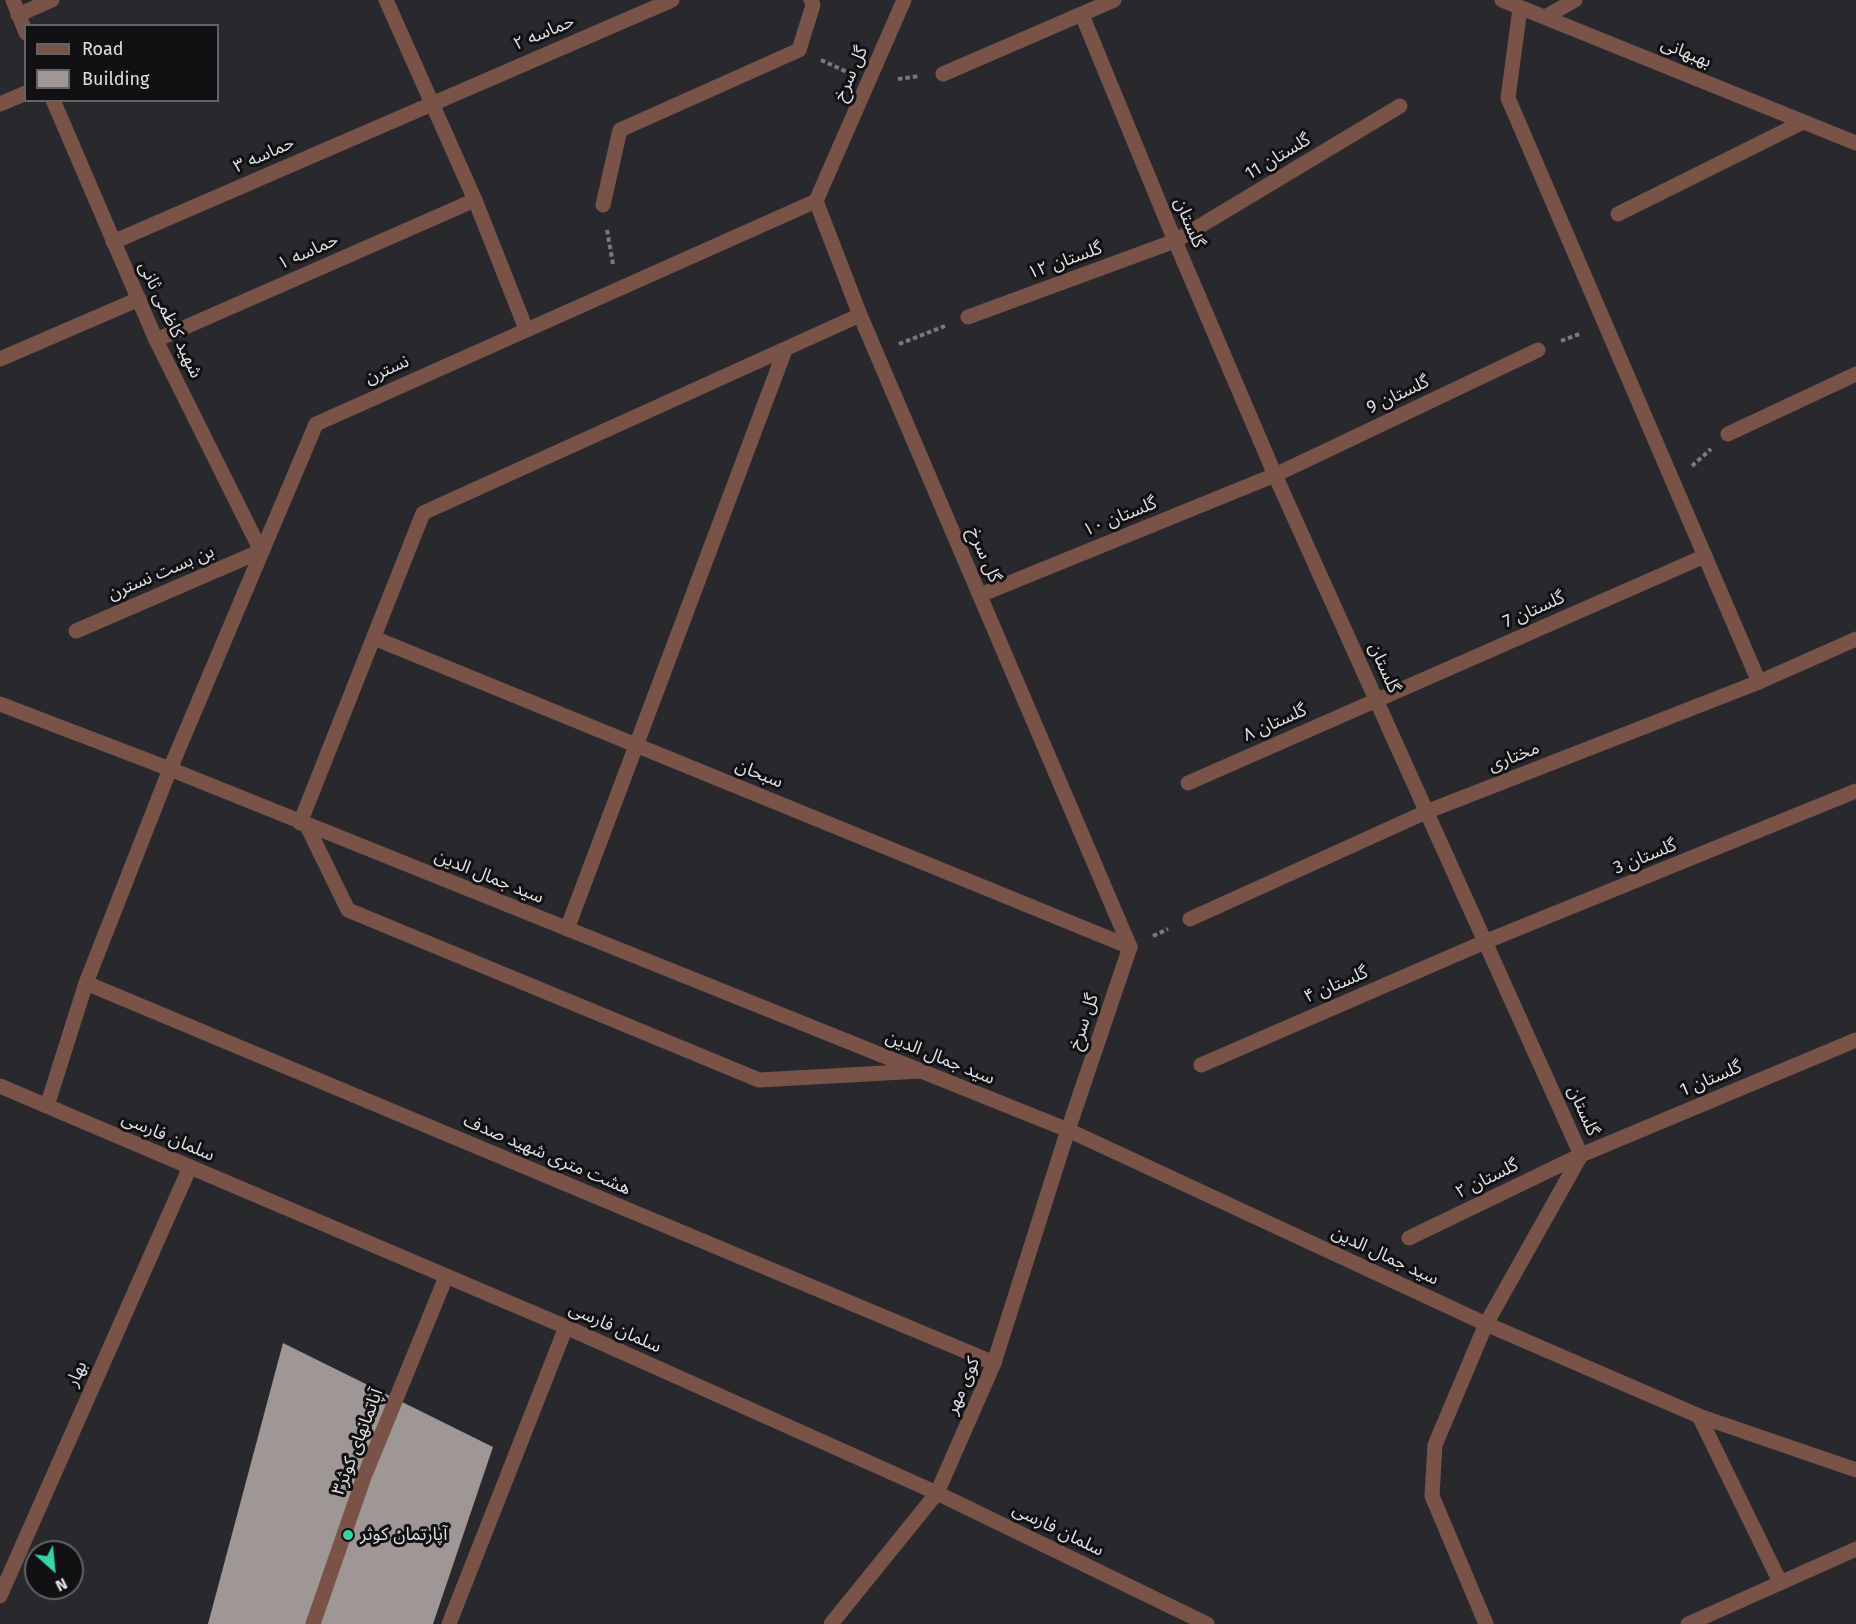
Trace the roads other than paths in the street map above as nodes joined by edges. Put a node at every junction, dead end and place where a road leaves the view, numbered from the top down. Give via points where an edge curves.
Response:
1 (13, 0) edge
2 (52, 0) edge
3 (386, 0) edge
4 (672, 0) edge
5 (811, 0) edge
6 (904, 0) edge
7 (1114, 0) edge
8 (1502, 0) edge
9 (1575, 0) edge
10 (1520, 8) junction
11 (18, 15) junction
12 (1082, 15) junction
13 (1545, 17) junction
14 (24, 28) edge
15 (943, 74) dead end
16 (24, 94) edge
17 (54, 102) edge
18 (431, 103) junction
19 (0, 104) edge
20 (1400, 106) dead end
21 (1803, 122) junction
22 (1856, 143) edge
23 (475, 200) junction
24 (816, 201) junction
25 (603, 205) road end
26 (1618, 214) dead end
27 (113, 242) junction
28 (1175, 242) junction
29 (140, 298) junction
30 (860, 315) junction
31 (968, 317) road end
32 (526, 329) junction
33 (156, 340) junction
34 (785, 350) junction
35 (1538, 351) road end
36 (0, 359) edge
37 (1856, 374) edge
38 (1728, 434) road end
39 (1275, 475) junction
40 (261, 551) junction
41 (1705, 556) junction
42 (980, 595) junction
43 (76, 631) dead end
44 (374, 638) junction
45 (1856, 639) edge
46 (1759, 682) junction
47 (1378, 700) junction
48 (0, 704) edge
49 (638, 745) junction
50 (170, 769) junction
51 (1188, 783) dead end
52 (1856, 791) edge
53 (1426, 812) junction
54 (303, 825) junction
55 (1190, 919) road end
56 (567, 929) junction
57 (1487, 941) junction
58 (1130, 946) junction
59 (86, 983) junction
60 (1856, 1040) edge
61 (1201, 1065) dead end
62 (921, 1071) junction
63 (0, 1086) edge
64 (47, 1106) junction
65 (1068, 1130) junction
66 (1581, 1155) junction
67 (190, 1167) junction
68 (1409, 1238) dead end
69 (446, 1277) junction
70 (1486, 1324) junction
71 (566, 1327) junction
72 (994, 1363) junction
73 (1699, 1416) junction
74 (1856, 1470) edge
75 (937, 1493) junction
76 (1856, 1550) edge
77 (1780, 1582) junction
78 (0, 1596) edge
79 (313, 1624) edge
80 (449, 1624) edge
81 (831, 1624) edge
82 (1207, 1624) edge
83 (1486, 1624) edge
84 (1688, 1624) edge

1 - 11 street
2 - 11 street
3 - 18 street
4 - 18 street, حماسه ۲
5 - 25 street via 813,5 799,50 620,130
6 - 24 street, گل سرخ
7 - 12 street
8 - 10 street, بهبهانی
9 - 13 street
10 - 13 street, بهبهانی
10 - 41 street via 1509,98
11 - 14 street
12 - 15 street
12 - 28 street, گلستان
13 - 21 street, بهبهانی
16 - 19 street
17 - 27 street, شهید کاظمی ثانی
18 - 23 street
18 - 27 street, حماسه ۳
20 - 28 street, گلستان 11
21 - 22 street, بهبهانی
21 - 26 street
23 - 32 street
23 - 33 street, حماسه ۱
24 - 30 street, گل سرخ
24 - 32 street, نسترن
27 - 29 street, شهید کاظمی ثانی
28 - 31 street, گلستان ۱۲
28 - 39 street, گلستان
29 - 33 street, شهید کاظمی ثانی
29 - 36 street
30 - 34 street
30 - 42 street, گل سرخ
32 - 40 street, نسترن via 316,424
33 - 40 street, شهید کاظمی ثانی
34 - 44 street via 423,513
34 - 49 street
35 - 39 street, گلستان 9
37 - 38 street
39 - 42 street, گلستان ۱۰
39 - 47 street, گلستان
40 - 43 street, بن بست نسترن
40 - 50 street, نسترن
41 - 46 street
41 - 47 street, گلستان 7
42 - 58 street, گل سرخ
44 - 49 street, سبحان
44 - 54 street
45 - 46 street, مختاری
46 - 53 street, مختاری
47 - 51 street, گلستان ۸
47 - 53 street, گلستان
48 - 50 street, سید جمال الدین
49 - 56 street
49 - 58 street, سبحان
50 - 54 street, سید جمال الدین
50 - 59 street, نسترن
52 - 57 street, گلستان 3
53 - 55 street, مختاری
53 - 57 street, گلستان
54 - 56 street, سید جمال الدین
54 - 62 street via 348,910 759,1080
56 - 62 street, سید جمال الدین
57 - 61 street, گلستان ۴
57 - 66 street, گلستان
58 - 65 street, گل سرخ
59 - 64 street, نسترن
59 - 72 street, هشت متری شهید صدف
60 - 66 street, گلستان 1
62 - 65 street, سید جمال الدین
63 - 64 street, سلمان فارسی
64 - 67 street, سلمان فارسی
65 - 70 street, سید جمال الدین
65 - 72 street, کوی مهر
66 - 68 street, گلستان ۲
66 - 70 street, گلستان
67 - 69 street, سلمان فارسی
67 - 78 street, بهار
69 - 71 street, سلمان فارسی
69 - 79 street, آپاتمانهای کوثر۳ via 364,1477
70 - 73 street, سید جمال الدین
70 - 83 street, گلستان via 1435,1445 1431,1496
71 - 75 street, سلمان فارسی
71 - 80 street
72 - 75 street, کوی مهر
73 - 74 street, سید جمال الدین
73 - 77 street
75 - 81 street, کوی مهر
75 - 82 street, سلمان فارسی
76 - 77 street
77 - 84 street

